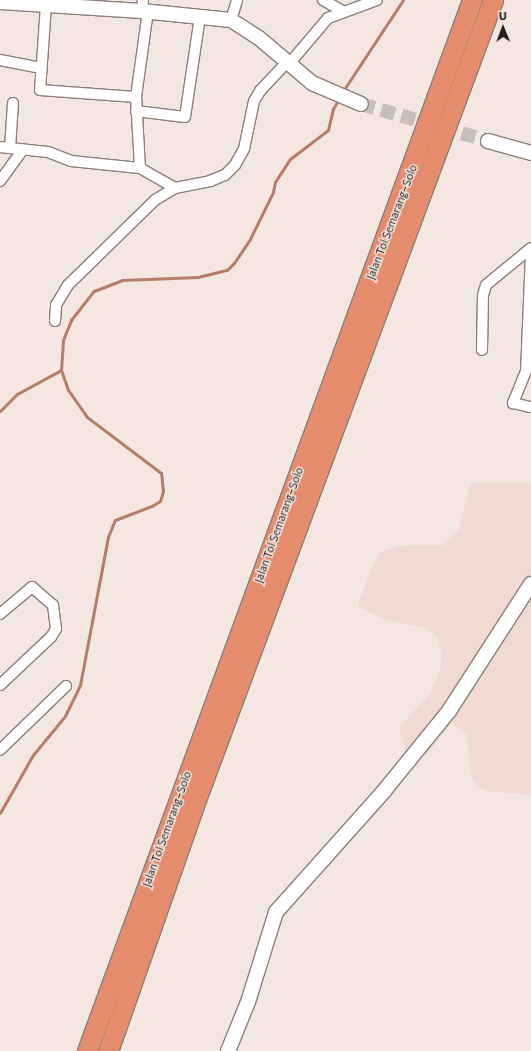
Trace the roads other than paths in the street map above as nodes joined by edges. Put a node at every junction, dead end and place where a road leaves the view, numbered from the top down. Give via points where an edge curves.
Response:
1 (237, 0) edge
2 (323, 0) edge
3 (377, 0) edge
4 (472, 0) edge
5 (493, 0) edge
6 (8, 2) edge
7 (70, 3) edge
8 (46, 5) junction
9 (144, 7) edge
10 (343, 12) junction
11 (200, 17) junction
12 (231, 20) junction
13 (0, 60) edge
14 (288, 63) junction
15 (41, 68) junction
16 (136, 97) junction
17 (13, 103) dead end
18 (361, 104) tunnel mouth
19 (136, 111) junction
20 (488, 141) tunnel mouth
21 (5, 148) edge
22 (23, 149) junction
23 (531, 151) edge
24 (140, 168) junction
25 (0, 181) edge
26 (175, 188) junction
27 (531, 248) edge
28 (531, 253) edge
29 (55, 321) dead end
30 (482, 350) dead end
31 (531, 407) edge
32 (531, 584) edge
33 (0, 614) edge
34 (0, 685) edge
35 (66, 686) dead end
36 (0, 750) edge
37 (87, 1051) edge
38 (108, 1051) edge
39 (228, 1051) edge

1 - 12 street
2 - 10 street
3 - 10 street
4 - 37 highway, Jalan Tol Semarang–Solo
5 - 38 highway, Jalan Tol Semarang–Solo via 200,790
6 - 8 street
7 - 8 street
7 - 9 street
8 - 15 street
9 - 11 street
9 - 16 street
10 - 14 street via 325,21
11 - 12 street
11 - 19 street via 185,117
12 - 14 street via 259,38
13 - 15 street
14 - 18 street via 312,83
14 - 26 street via 260,91 254,101 244,149 235,165 225,174 210,181
15 - 16 street via 41,90
16 - 19 street
17 - 21 street
19 - 24 street
20 - 23 street
21 - 22 street
22 - 24 street via 48,152 71,161
22 - 25 street
24 - 26 street
26 - 29 street via 155,200 68,285 56,305
27 - 30 street via 486,285 483,295
28 - 31 street via 526,371 513,403
32 - 39 street via 449,711 384,791 276,912 248,1002
33 - 34 street via 32,586 53,605 56,629 52,637
35 - 36 street

